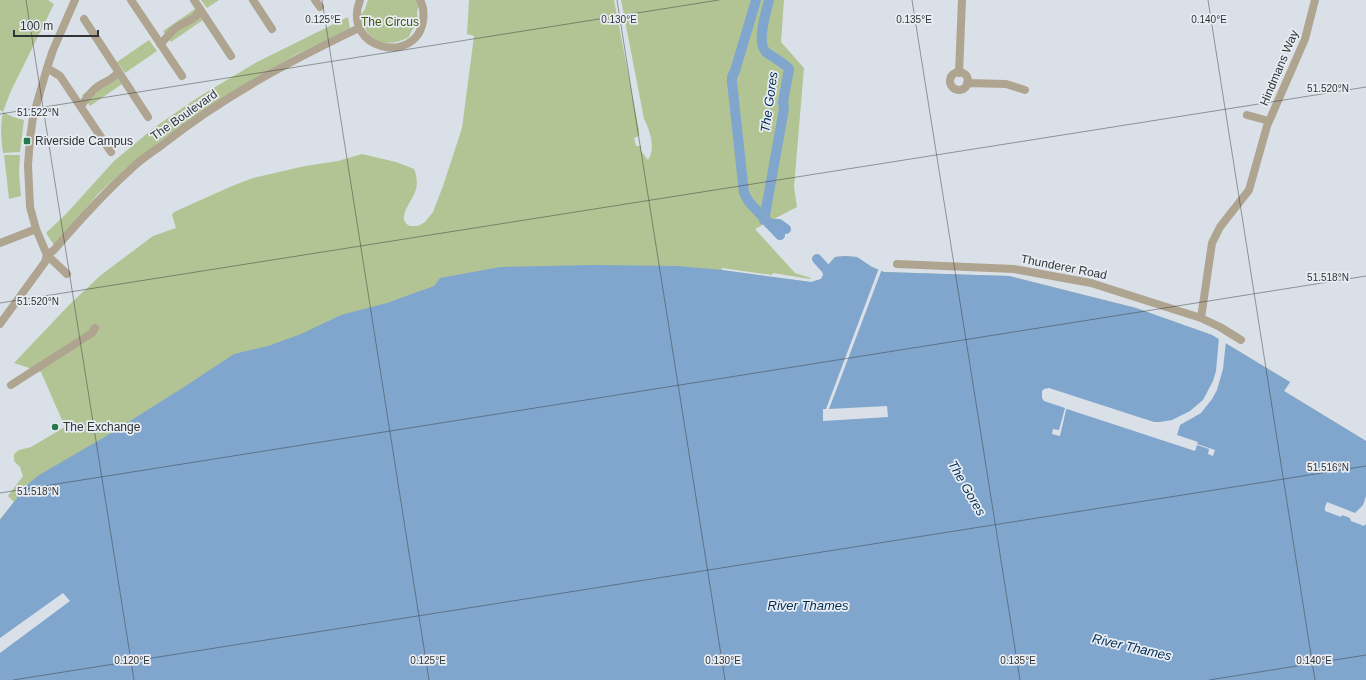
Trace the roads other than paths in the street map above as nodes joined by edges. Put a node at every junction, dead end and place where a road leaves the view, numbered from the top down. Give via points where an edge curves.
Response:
1 (70, 0) edge
2 (131, 0) edge
3 (194, 0) edge
4 (252, 0) edge
5 (360, 0) edge
6 (420, 0) edge
7 (962, 0) edge
8 (1315, 0) edge
9 (200, 9) junction
10 (84, 19) dead end
11 (360, 28) junction
12 (272, 29) dead end
13 (160, 44) junction
14 (231, 56) dead end
15 (47, 68) junction
16 (118, 72) junction
17 (959, 73) junction
18 (182, 76) dead end
19 (967, 83) junction
20 (1025, 90) dead end
21 (81, 106) junction
22 (1247, 115) dead end
23 (148, 117) dead end
24 (1269, 121) junction
25 (111, 152) dead end
26 (36, 229) junction
27 (0, 243) edge
28 (47, 255) junction
29 (897, 264) dead end
30 (67, 274) dead end
31 (1201, 318) junction
32 (0, 324) edge
33 (95, 328) dead end
34 (1241, 340) dead end
35 (11, 385) dead end

1 - 15 street
2 - 13 street
3 - 9 street
4 - 12 street
5 - 11 street via 357,19
6 - 11 street via 424,13 422,24 418,34 410,42 391,48 377,45 365,37
7 - 17 street
8 - 24 street, Hindmans Way via 1305,39
9 - 13 street via 197,16 176,27
9 - 14 street
10 - 16 street
11 - 28 street, The Boulevard via 294,60 179,131 103,195
13 - 18 street
15 - 21 street via 60,76
15 - 26 street via 33,118 29,147 30,202
16 - 21 street via 92,91
16 - 23 street
17 - 19 street via 966,77
17 - 19 street via 952,76 950,81 953,88 957,92
19 - 20 street via 1006,84
21 - 25 street
22 - 24 street, Hindmans Way
24 - 31 street, Hindmans Way via 1249,190 1220,227 1212,243
26 - 27 street
26 - 28 street
28 - 30 street
28 - 32 street, The Boulevard via 45,262
29 - 31 street, Thunderer Road via 1014,269 1085,281
31 - 34 street, Thunderer Road
33 - 35 street via 92,333

